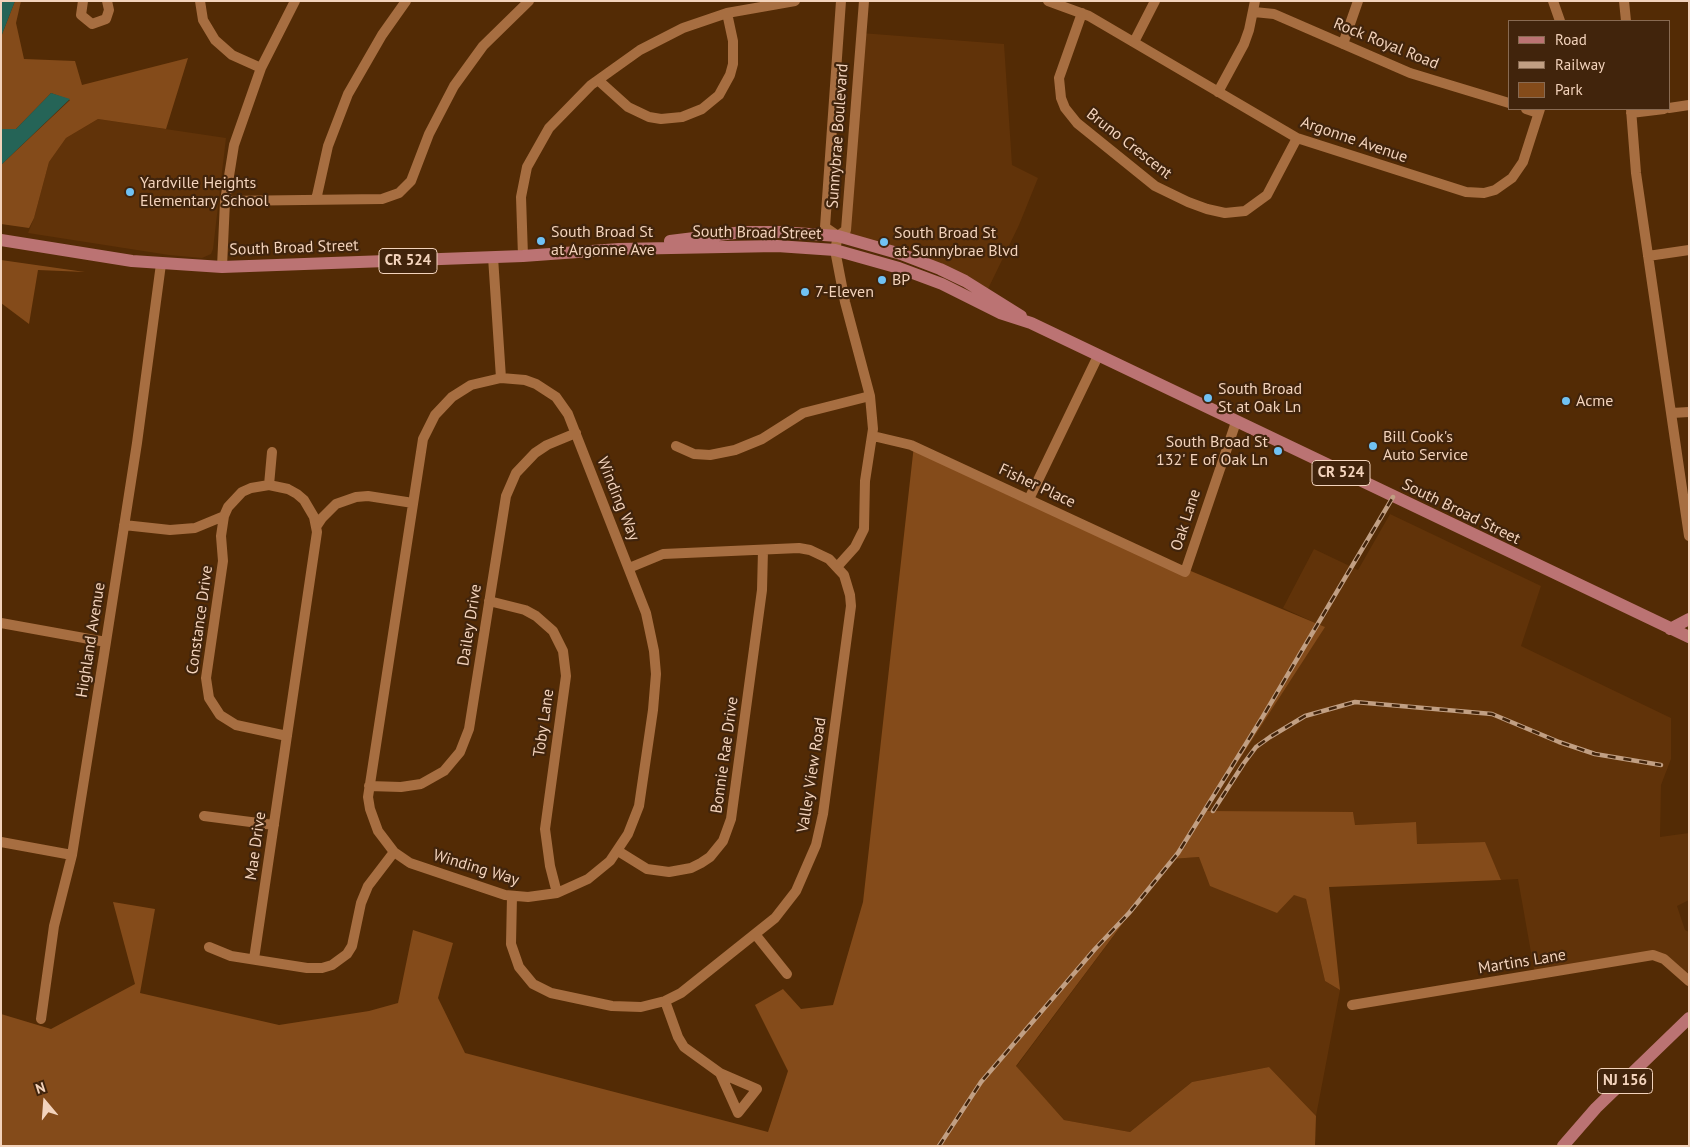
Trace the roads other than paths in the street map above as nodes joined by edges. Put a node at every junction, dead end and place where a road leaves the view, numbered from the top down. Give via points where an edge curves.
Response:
1 (82, 1) edge
2 (107, 1) edge
3 (200, 1) edge
4 (296, 1) edge
5 (406, 1) edge
6 (529, 1) edge
7 (794, 1) edge
8 (841, 1) edge
9 (864, 1) edge
10 (1155, 1) edge
11 (1358, 1) edge
12 (1554, 1) edge
13 (1624, 1) edge
14 (1052, 2) edge
15 (1254, 7) edge
16 (727, 13) junction
17 (1082, 13) junction
18 (1560, 20) edge
19 (1626, 20) edge
20 (1134, 42) junction
21 (1344, 44) junction
22 (261, 68) junction
23 (598, 80) junction
24 (1218, 92) junction
25 (1508, 104) edge
26 (1689, 105) edge
27 (1670, 108) edge
28 (1648, 110) edge
29 (1539, 111) edge
30 (1631, 111) edge
31 (1297, 138) junction
32 (225, 200) junction
33 (316, 200) junction
34 (838, 236) junction
35 (1, 240) edge
36 (620, 249) junction
37 (835, 250) junction
38 (1689, 250) edge
39 (523, 256) junction
40 (1648, 256) junction
41 (493, 257) junction
42 (161, 264) junction
43 (222, 267) junction
44 (940, 269) junction
45 (965, 280) junction
46 (942, 284) junction
47 (959, 292) junction
48 (1031, 323) junction
49 (1098, 356) junction
50 (501, 378) junction
51 (870, 396) junction
52 (1689, 412) edge
53 (1672, 413) junction
54 (1236, 422) junction
55 (576, 433) junction
56 (873, 436) junction
57 (676, 446) dead end
58 (272, 452) dead end
59 (270, 485) junction
60 (1029, 499) junction
61 (413, 504) junction
62 (224, 516) junction
63 (124, 525) junction
64 (316, 527) junction
65 (1689, 536) edge
66 (762, 550) junction
67 (837, 567) junction
68 (629, 568) junction
69 (1185, 572) joint
70 (489, 601) junction
71 (1689, 619) edge
72 (1, 623) edge
73 (1670, 628) junction
74 (1689, 638) edge
75 (106, 642) junction
76 (287, 736) junction
77 (369, 786) junction
78 (204, 816) dead end
79 (274, 825) junction
80 (1, 842) edge
81 (618, 851) junction
82 (394, 852) junction
83 (72, 855) junction
84 (557, 892) junction
85 (512, 896) junction
86 (755, 934) junction
87 (209, 947) dead end
88 (254, 960) junction
89 (787, 974) dead end
90 (1689, 981) edge
91 (665, 1001) junction
92 (1352, 1005) dead end
93 (1689, 1018) edge
94 (40, 1020) dead end
95 (720, 1073) dead end
96 (1563, 1146) edge

1 - 2 street via 81,15 88,22 97,24 108,15
3 - 22 street via 203,20 215,40 232,55
4 - 22 street
5 - 33 street via 348,94 328,146
6 - 33 street via 483,46 454,86 439,112 416,172 406,187 382,199
7 - 16 street
8 - 34 street, Sunnybrae Boulevard via 825,227
9 - 34 street, Sunnybrae Boulevard via 846,228
10 - 20 street
11 - 21 street
12 - 18 street
13 - 19 street
14 - 17 street, Argonne Avenue
15 - 21 street, Rock Royal Road
15 - 24 street via 1244,44
16 - 23 street via 661,38
16 - 23 street via 734,57 730,75 710,104 693,114 671,119 649,117 628,107
17 - 20 street, Argonne Avenue
17 - 31 street, Bruno Crescent via 1060,73 1059,88 1065,108 1077,123 1155,186 1207,209 1225,212 1245,210 1267,196
20 - 24 street, Argonne Avenue
21 - 25 street, Rock Royal Road via 1410,73
22 - 32 street via 234,145
23 - 39 street via 549,128 529,164 521,197
24 - 31 street, Argonne Avenue
26 - 27 street
28 - 30 street
29 - 31 street, Argonne Avenue via 1518,171 1505,185 1484,193 1466,192
30 - 40 street
32 - 33 street
32 - 43 street
34 - 36 main road, South Broad Street / CR 524 via 743,232
34 - 37 street
34 - 44 main road, South Broad Street / CR 524
35 - 42 main road, South Broad Street / CR 524
36 - 37 main road, South Broad Street / CR 524 via 777,246
36 - 39 main road, South Broad Street / CR 524
37 - 46 main road, South Broad Street / CR 524
37 - 51 street via 848,320
38 - 40 street
39 - 41 main road, South Broad Street / CR 524
40 - 53 street
41 - 43 main road, South Broad Street / CR 524
41 - 50 street
42 - 43 main road, South Broad Street / CR 524
42 - 63 street, Highland Avenue
44 - 45 main road, South Broad Street / CR 524
44 - 46 main road
45 - 47 main road
45 - 48 main road, South Broad Street / CR 524
46 - 47 main road, South Broad Street / CR 524
47 - 48 main road, South Broad Street / CR 524 via 1000,313
48 - 49 main road, South Broad Street / CR 524
49 - 54 main road, South Broad Street / CR 524
49 - 60 street
50 - 55 street, Winding Way via 525,380 548,390 563,406
50 - 61 street, Winding Way via 482,381 462,390 435,415 424,439
51 - 56 street
51 - 57 street via 803,413 735,450 710,455 694,454
52 - 53 street
53 - 65 street
54 - 69 street, Oak Lane
54 - 73 main road, South Broad Street / CR 524
55 - 68 street, Winding Way
55 - 70 street, Dailey Drive via 535,453 510,483
56 - 60 street, Fisher Place via 911,445
56 - 67 street via 865,481 864,529 855,547
58 - 59 street
59 - 62 street via 242,492
59 - 64 street via 288,489 304,500
60 - 69 street, Fisher Place
61 - 64 street via 356,497 336,504
61 - 77 street, Winding Way
62 - 63 street via 184,530
62 - 76 street, Constance Drive via 221,536 223,561 206,689 214,707 228,721
63 - 75 street, Highland Avenue
64 - 76 street, Mae Drive
66 - 67 street, Valley View Road via 810,550
66 - 68 street, Valley View Road via 663,554
66 - 81 street, Bonnie Rae Drive via 762,590 731,819 723,841 701,863 674,872 647,869
67 - 86 street, Valley View Road via 848,585 851,606 821,826 796,891 774,918
68 - 81 street, Winding Way via 650,632 655,693 639,806
70 - 77 street, Dailey Drive via 468,729 460,752 444,771 421,784
70 - 84 street, Toby Lane via 536,616 552,631 563,651 566,676 546,829
71 - 73 main road
72 - 75 street
73 - 74 main road, South Broad Street / CR 524
75 - 83 street, Highland Avenue
76 - 79 street, Mae Drive
77 - 82 street, Winding Way via 373,821
78 - 79 street
79 - 88 street, Mae Drive
80 - 83 street
81 - 84 street, Winding Way via 588,879
82 - 85 street, Winding Way via 410,863
82 - 88 street via 368,886 361,903 355,938 340,960 313,969
83 - 94 street, Highland Avenue via 54,926
84 - 85 street, Winding Way
85 - 91 street, Valley View Road via 511,944 519,967 532,984 551,993 612,1006 641,1007
86 - 89 street
86 - 91 street, Valley View Road via 692,986
87 - 88 street via 231,956
90 - 92 street, Martins Lane via 1664,959 1653,955
91 - 95 street via 684,1047
93 - 96 main road, NJ 156 via 1596,1108

